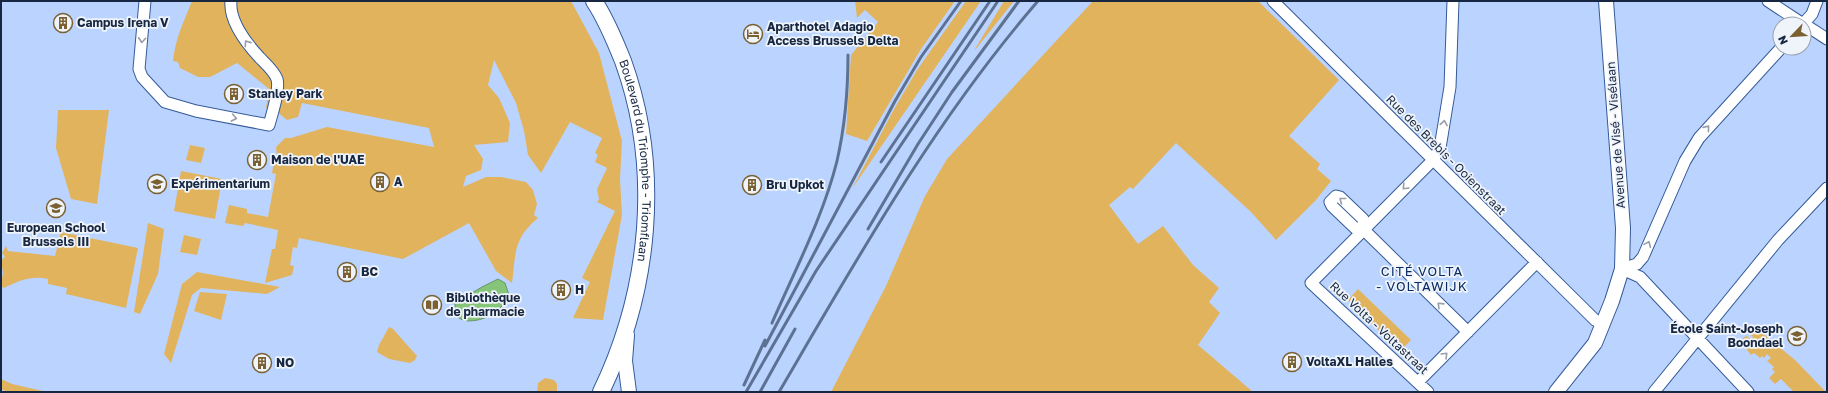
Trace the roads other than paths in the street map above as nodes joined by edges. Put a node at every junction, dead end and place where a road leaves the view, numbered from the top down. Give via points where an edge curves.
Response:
1 (145, 1) edge
2 (231, 1) edge
3 (594, 1) edge
4 (1273, 1) edge
5 (1453, 1) edge
6 (1606, 1) edge
7 (1768, 1) edge
8 (1817, 1) edge
9 (1791, 16) edge
10 (1810, 16) edge
11 (1812, 30) edge
12 (1827, 39) edge
13 (1774, 56) edge
14 (1433, 160) junction
15 (1827, 188) edge
16 (1364, 230) junction
17 (1536, 262) junction
18 (1622, 269) junction
19 (1603, 324) junction
20 (628, 325) junction
21 (1468, 332) junction
22 (1697, 339) junction
23 (1418, 382) junction
24 (601, 392) edge
25 (629, 392) edge
26 (1428, 392) edge
27 (1556, 392) edge
28 (1654, 392) edge
29 (1748, 392) edge

1 -> 2 street via 140,69 142,77 165,102 196,111 269,125 278,80 248,45 237,27 230,6
3 - 20 main road, Boulevard du Triomphe - Triomflaan via 628,76 641,130 645,163 643,250
4 - 14 street, Rue des Brebis - Ooienstraat
14 -> 5 street via 1440,148 1450,87
6 - 18 street, Avenue de Visé - Visélaan via 1622,228
7 - 9 street
8 - 10 street
11 - 12 street
18 -> 13 street via 1637,264 1643,257 1685,161 1699,138
14 -> 16 street
14 - 17 street, Rue des Brebis - Ooienstraat
15 - 22 street via 1778,240
21 -> 16 street
16 - 23 street, Rue Volta - Voltastraat via 1311,283
17 - 19 street, Rue des Brebis - Ooienstraat via 1595,320
17 - 21 street
18 - 19 street, Avenue de Visé - Visélaan
18 - 22 street via 1640,277
19 - 27 street, Avenue de Visé - Visélaan via 1595,343
20 - 24 main road, Boulevard du Triomphe - Triomflaan
20 - 25 street via 625,361
23 -> 21 street
22 - 28 street
22 - 29 street
23 - 26 street, Rue Volta - Voltastraat

